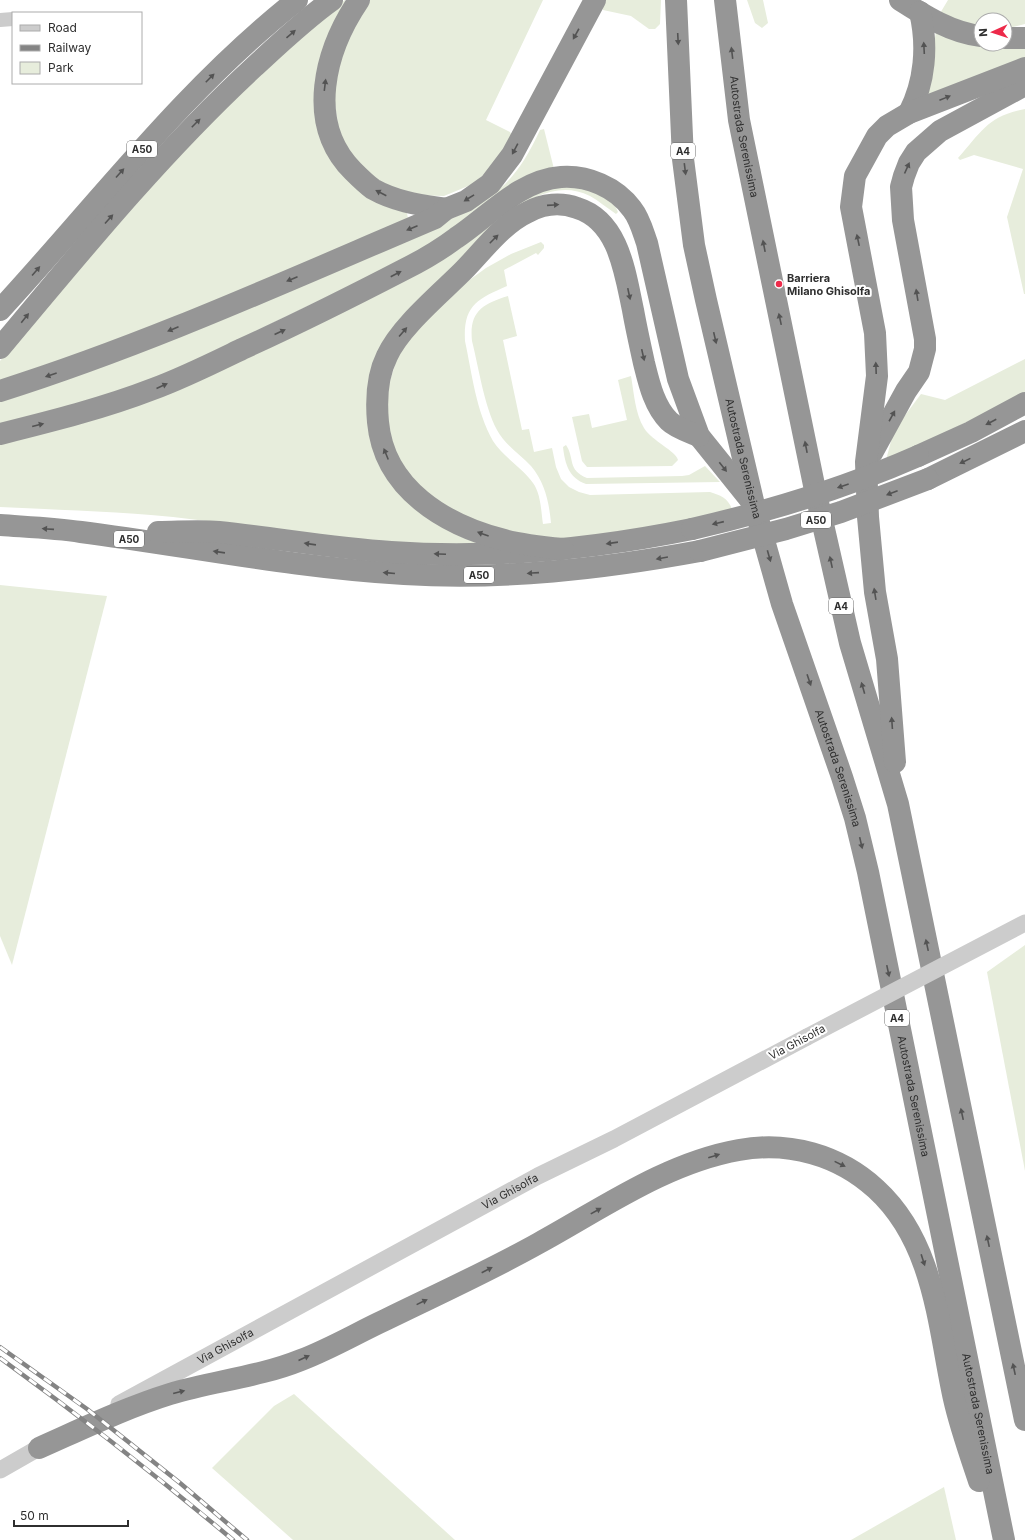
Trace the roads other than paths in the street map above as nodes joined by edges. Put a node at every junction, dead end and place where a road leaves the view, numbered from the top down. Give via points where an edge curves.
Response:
1 (297, 0) edge
2 (332, 0) edge
3 (359, 0) edge
4 (595, 0) edge
5 (676, 0) edge
6 (726, 0) edge
7 (900, 0) edge
8 (920, 12) junction
9 (12, 19) edge
10 (0, 20) edge
11 (973, 35) edge
12 (1025, 68) edge
13 (1025, 86) edge
14 (1025, 100) edge
15 (994, 104) junction
16 (909, 113) junction
17 (446, 210) junction
18 (0, 310) edge
19 (0, 348) edge
20 (0, 391) edge
21 (1025, 403) edge
22 (1025, 431) edge
23 (0, 434) edge
24 (699, 436) junction
25 (866, 462) junction
26 (754, 505) junction
27 (0, 525) edge
28 (79, 531) junction
29 (563, 549) junction
30 (898, 804) junction
31 (1025, 923) edge
32 (1025, 1420) edge
33 (39, 1448) junction
34 (0, 1470) edge
35 (996, 1540) edge
36 (1004, 1540) edge

18 -> 1 highway, A50 via 186,102 253,37
19 -> 2 highway via 72,261 185,134 289,35
17 -> 3 highway via 386,196 372,188 346,164 336,149 325,111 326,76 333,47
4 -> 17 highway via 512,155 490,184 466,201
5 -> 26 highway, Autostrada Serenissima / A4 via 683,159 694,244
30 -> 6 highway, Autostrada Serenissima / A4 via 850,643 818,500 739,120
7 - 8 highway
8 - 11 highway
16 -> 8 highway via 920,88 924,66 923,25
9 - 10 street
16 -> 12 highway
13 - 15 highway
14 - 15 highway
25 -> 15 highway via 919,372 924,349 925,339 903,220 901,187 904,176 909,163 924,144 940,131
25 -> 16 highway via 877,376 875,333 851,207 856,176 878,136 887,126
17 -> 20 highway via 435,218 157,336
21 -> 29 highway, bridge via 971,432 878,474 827,492 692,529 649,538
22 -> 28 highway, A50, bridge via 928,479 841,512 700,551 605,567 493,575 404,574 257,558
23 -> 24 highway via 114,403 154,389 203,367 335,306 423,260 528,186 547,179 570,177 598,183 614,191 633,210 640,223 647,243 678,379
24 -> 26 highway
29 -> 24 highway via 525,545 486,535 430,508 413,495 400,480 391,466 378,430 380,373 387,354 412,323 506,228 528,212 553,204 586,211 602,226 611,236 622,258 647,375 654,396 662,413 671,423
30 -> 25 highway via 887,659 871,554
26 -> 36 highway, Autostrada Serenissima / A4 via 782,604 855,818
28 -> 27 highway, A50
29 -> 28 highway via 490,554 392,552 336,548 218,532
32 -> 30 highway, Autostrada Serenissima / A4
31 - 33 street, Via Ghisolfa, bridge via 614,1139 538,1176
33 - 34 street, Via Ghisolfa
33 -> 35 highway via 164,1396 241,1379 301,1360 453,1288 666,1174 694,1162 744,1149 795,1149 824,1156 849,1168 892,1204 910,1231 930,1283 955,1401

